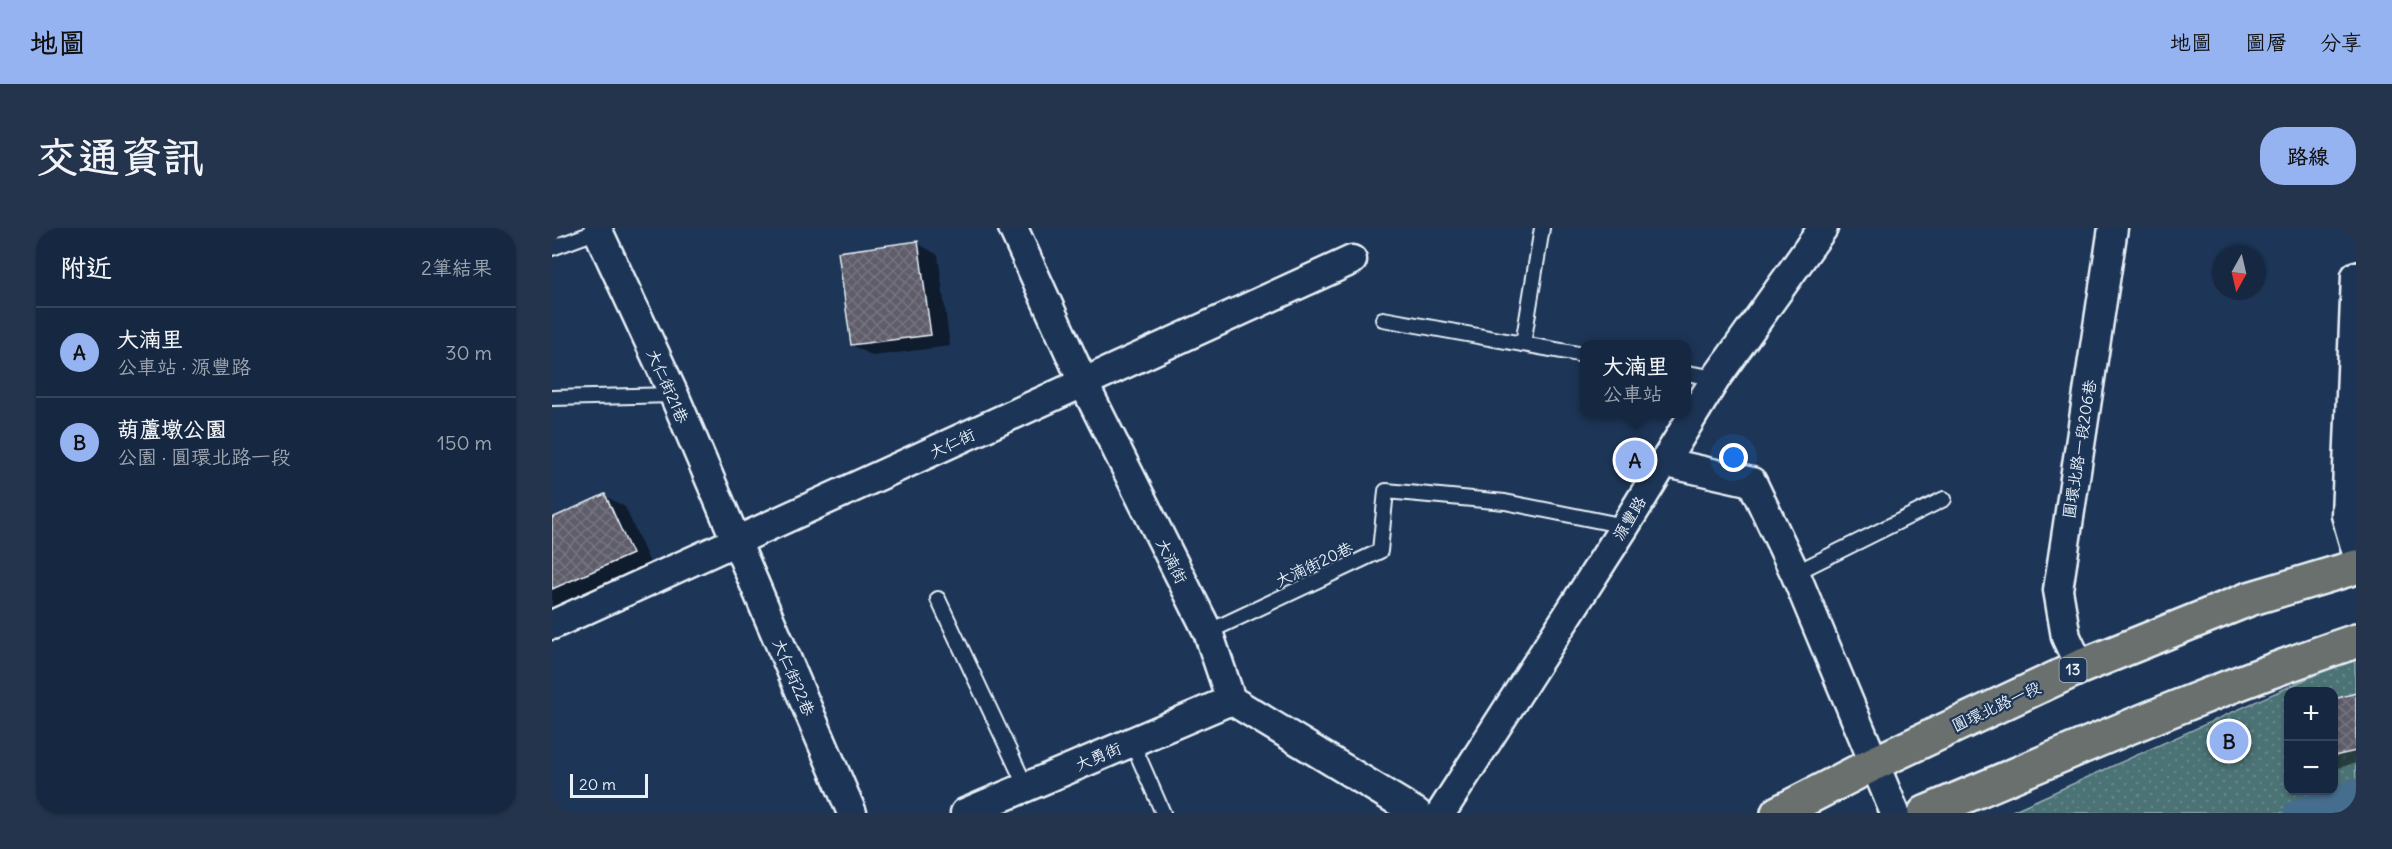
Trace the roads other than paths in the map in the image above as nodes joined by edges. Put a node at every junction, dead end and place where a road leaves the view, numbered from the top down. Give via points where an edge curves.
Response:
1 (1013, 228) edge
2 (1542, 228) edge
3 (1823, 228) edge
4 (2113, 228) edge
5 (603, 230) edge
6 (552, 248) edge
7 (1352, 260) dead end
8 (2356, 276) edge
9 (1383, 319) dead end
10 (1523, 344) junction
11 (1580, 354) edge
12 (1691, 374) edge
13 (1716, 378) junction
14 (1083, 382) junction
15 (674, 395) junction
16 (552, 398) edge
17 (1691, 418) edge
18 (1691, 418) edge
19 (1663, 462) junction
20 (1944, 499) dead end
21 (1625, 526) junction
22 (736, 541) junction
23 (2356, 550) edge
24 (2356, 567) edge
25 (1795, 573) junction
26 (938, 599) dead end
27 (552, 625) edge
28 (1208, 632) junction
29 (2356, 641) edge
30 (2080, 667) junction
31 (1231, 700) junction
32 (1132, 742) junction
33 (1873, 764) junction
34 (1026, 787) junction
35 (1796, 809) edge
36 (852, 813) edge
37 (965, 813) edge
38 (1163, 813) edge
39 (1417, 813) edge
40 (1441, 813) edge
41 (1895, 813) edge
42 (1925, 813) edge

1 - 14 street, 大湳街
2 - 10 lane
3 - 13 street, 源豐路
4 - 30 street, 圓環北路一段206巷 via 2058,590 2066,637
5 - 6 lane
5 - 15 street, 大仁街21巷
7 - 14 street, 大仁街
8 - 23 street via 2346,514
9 - 10 lane
10 - 11 lane
12 - 13 lane
13 - 17 street, 源豐路
14 - 22 street, 大仁街
14 - 28 street, 大湳街
15 - 16 lane
15 - 22 street, 大仁街21巷
18 - 19 street, 源豐路
19 - 21 street, 源豐路
19 - 25 street via 1752,482
20 - 25 lane
21 - 28 lane, 大湳街20巷 via 1505,502 1386,491 1380,551
21 - 40 street, 源豐路
22 - 27 street, 大仁街
22 - 36 street, 大仁街22巷
24 - 30 main road, 圓環北路一段 / 13 via 2248,599
25 - 33 street
26 - 34 lane
28 - 31 street, 大湳街
29 - 42 main road via 2199,697
30 - 33 main road, 圓環北路一段 / 13
31 - 32 street, 大勇街
31 - 39 street
32 - 34 street, 大勇街
32 - 38 lane
33 - 35 main road, 圓環北路一段 / 13
33 - 41 street
34 - 37 street, 大勇街

